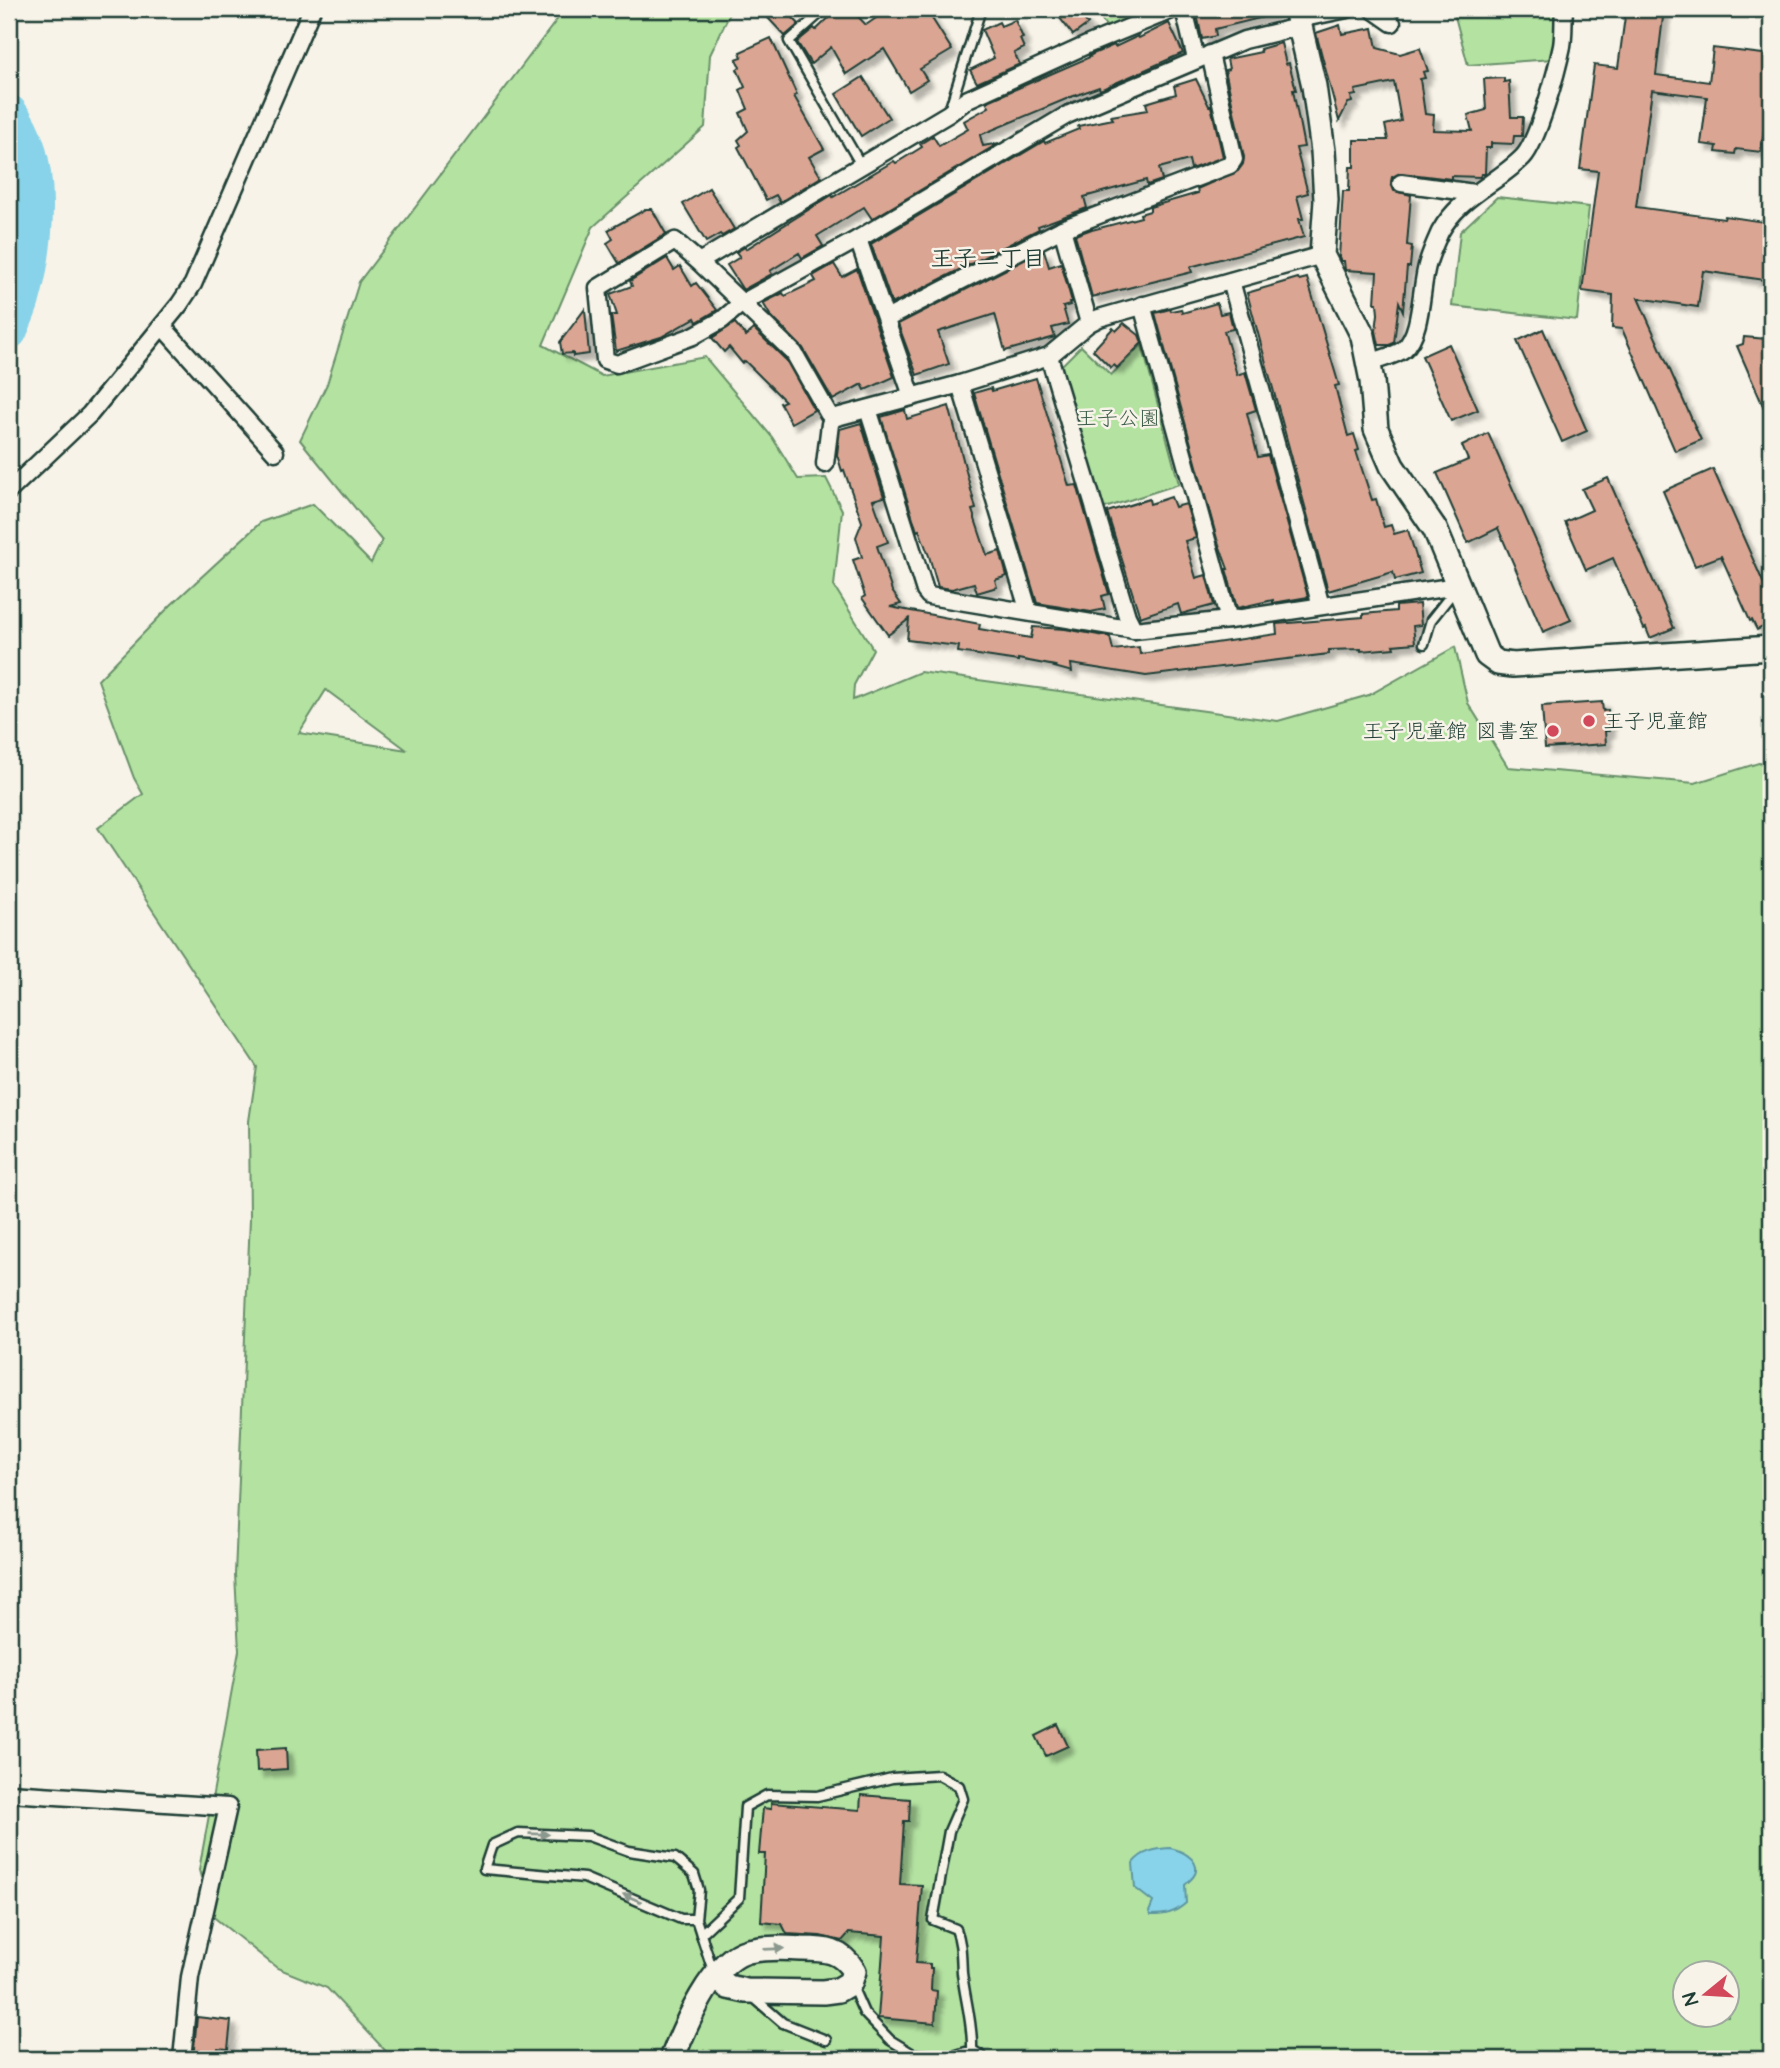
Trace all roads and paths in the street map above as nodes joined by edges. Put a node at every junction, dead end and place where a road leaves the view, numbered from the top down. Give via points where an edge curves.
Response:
1 (312, 9) edge
2 (825, 9) edge
3 (981, 9) edge
4 (1174, 9) edge
5 (1184, 9) edge
6 (1348, 9) edge
7 (1373, 9) edge
8 (1564, 9) edge
9 (1299, 18) edge
10 (1392, 23) dead end
11 (1203, 56) junction
12 (948, 114) junction
13 (861, 165) junction
14 (1401, 183) dead end
15 (1474, 193) junction
16 (1062, 229) junction
17 (858, 239) junction
18 (1322, 255) junction
19 (699, 262) junction
20 (1231, 281) junction
21 (742, 303) junction
22 (1142, 304) junction
23 (886, 318) junction
24 (1089, 323) junction
25 (162, 326) junction
26 (1049, 356) junction
27 (1369, 363) junction
28 (960, 384) junction
29 (912, 396) junction
30 (868, 409) junction
31 (833, 418) junction
32 (275, 452) dead end
33 (825, 464) dead end
34 (9, 491) edge
35 (1453, 587) junction
36 (1321, 606) junction
37 (1029, 612) junction
38 (1230, 620) junction
39 (1135, 630) junction
40 (1424, 644) dead end
41 (1771, 648) edge
42 (9, 1793) edge
43 (696, 1919) junction
44 (701, 1934) junction
45 (715, 1976) junction
46 (850, 1983) junction
47 (746, 1991) junction
48 (826, 2040) dead end
49 (972, 2050) junction
50 (182, 2059) edge
51 (672, 2059) edge
52 (984, 2059) edge

1 - 25 street via 192,284
2 - 13 lane via 789,41
3 - 12 lane
4 - 12 street via 968,99
5 - 11 street
6 - 9 street
7 - 10 street
8 - 15 street via 1562,44 1542,119 1525,155
9 - 11 street
9 - 18 street via 1322,151 1326,200
11 - 16 street via 1234,159 1230,165
11 - 17 street via 1067,114
12 - 13 street
13 - 19 street
14 - 15 street via 1423,178
15 - 27 street via 1454,211 1440,233 1428,263 1410,341 1402,351
16 - 23 street
16 - 24 street
17 - 21 street
17 - 23 street
18 - 20 street
18 - 27 street via 1363,337
19 - 21 street
19 - 21 street via 675,241 598,288 605,360 617,364 693,335
20 - 22 street
20 - 36 street
21 - 31 street via 794,353
22 - 24 street
22 - 38 street
23 - 29 street
24 - 26 street
25 - 32 street
25 - 34 street via 90,414
26 - 28 street
26 - 39 street
27 - 35 street via 1376,429 1392,466 1435,529
28 - 29 street
28 - 37 street
29 - 30 street
30 - 31 street
30 - 37 street via 925,591 929,596
31 - 33 street
35 - 36 street
35 - 40 lane via 1431,620
35 - 41 street via 1486,655 1497,663
36 - 38 street
37 - 39 street
38 - 39 street
42 - 50 street via 228,1807 190,1977
43 -> 43 lane via 681,1919 584,1878 484,1869 492,1845 518,1833 589,1836 629,1851 675,1858 694,1874 699,1890
43 - 44 lane
44 - 45 lane
44 - 49 lane via 739,1898 745,1807 767,1795 817,1796 892,1778 939,1775 959,1786 963,1799 949,1831 933,1920 956,1929 961,1941
45 -> 46 street via 746,1951 807,1949 833,1951 847,1959 853,1971
45 - 47 street via 728,1987
45 - 51 street
46 - 47 street via 823,1992
46 - 49 lane via 864,2013 890,2040 913,2054 951,2057
47 - 48 lane via 783,2023
49 - 52 lane

